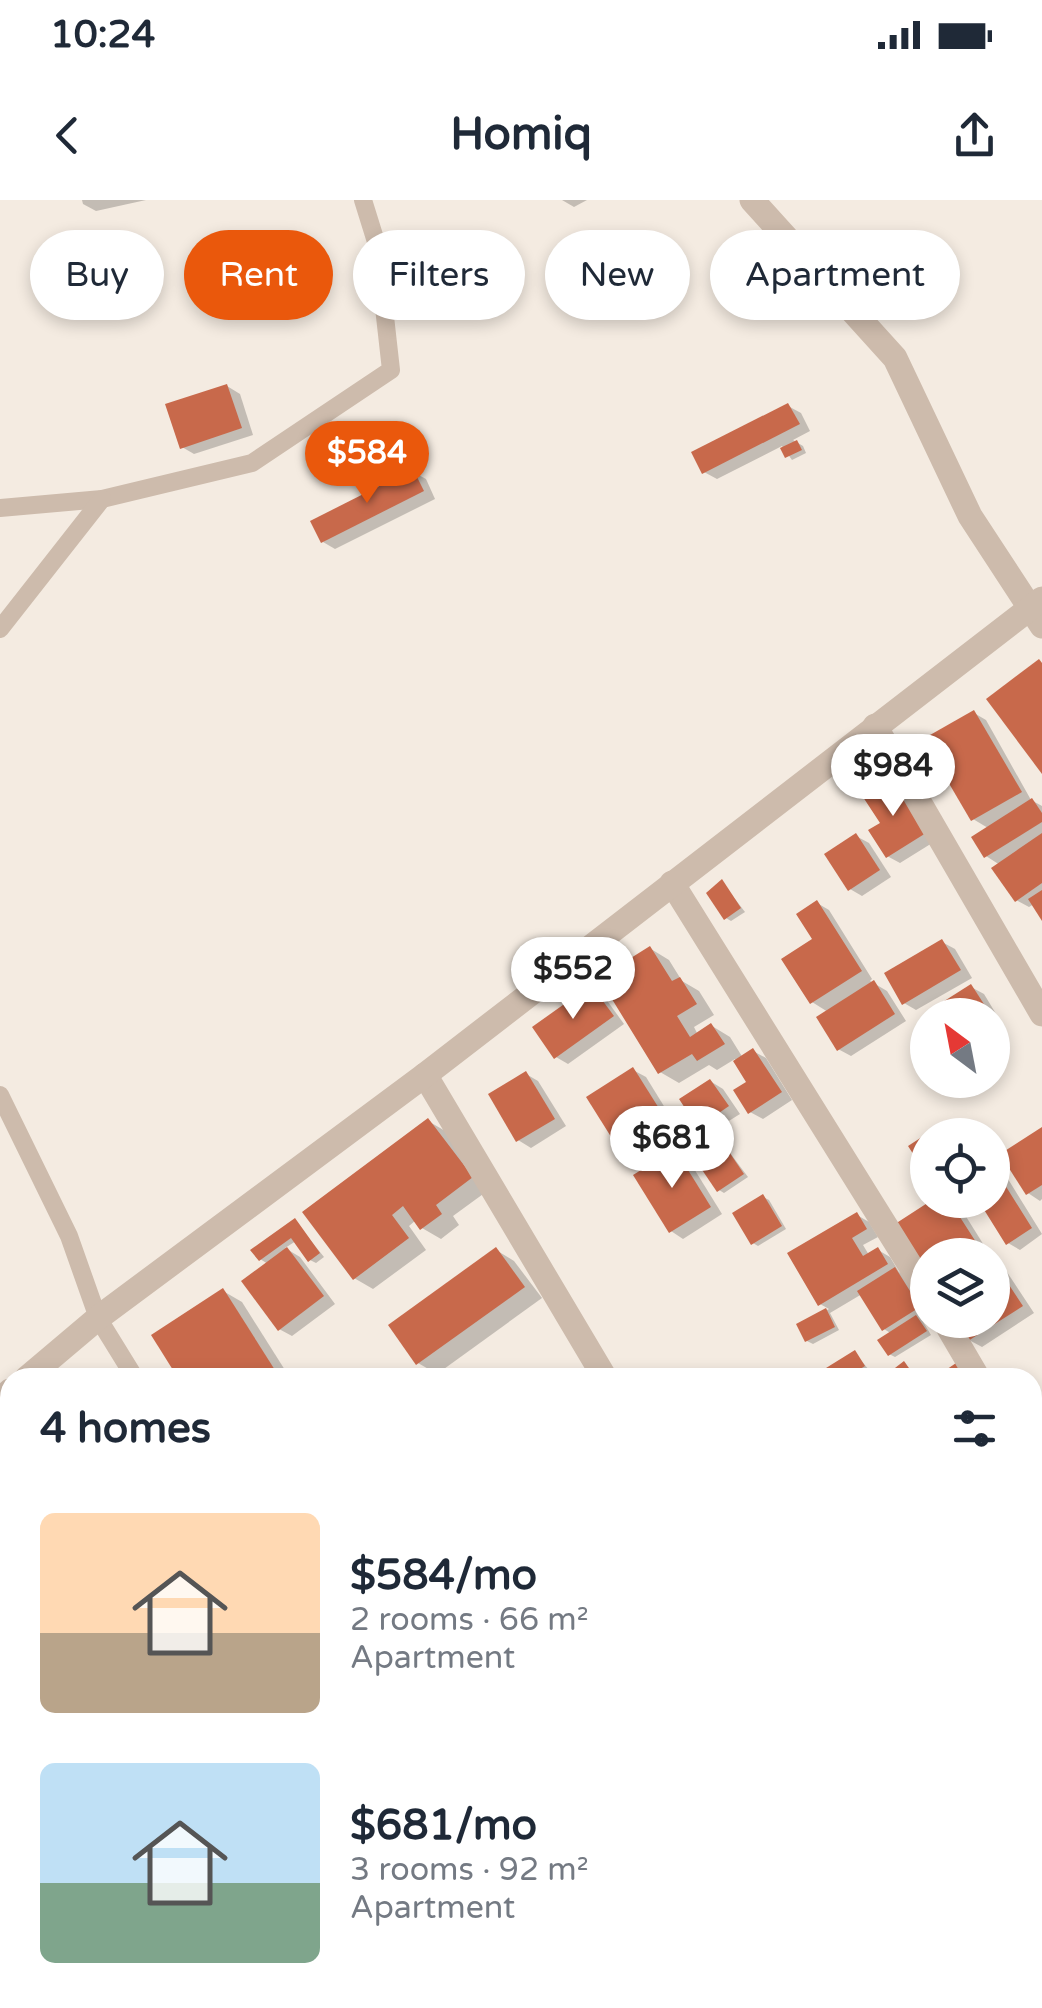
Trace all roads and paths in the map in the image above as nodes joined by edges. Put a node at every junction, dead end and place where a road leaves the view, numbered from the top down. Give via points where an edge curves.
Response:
1 (363, 200) edge
2 (752, 200) edge
3 (102, 500) junction
4 (0, 508) edge
5 (1037, 611) edge
6 (0, 629) edge
7 (875, 726) junction
8 (672, 883) junction
9 (1042, 1014) edge
10 (425, 1075) junction
11 (0, 1096) edge
12 (910, 1265) edge
13 (98, 1318) junction
14 (955, 1338) edge
15 (39, 1368) edge
16 (129, 1368) edge
17 (599, 1368) edge
18 (972, 1368) edge

1 - 3 lane via 377,245 391,370 252,463
2 - 5 street via 896,358 970,516
3 - 4 lane
3 - 6 lane
5 - 7 street
7 - 8 street
7 - 9 street
8 - 10 street
8 - 12 street
10 - 13 street
10 - 17 street
11 - 13 lane via 70,1236
13 - 15 street
13 - 16 lane
14 - 18 street

